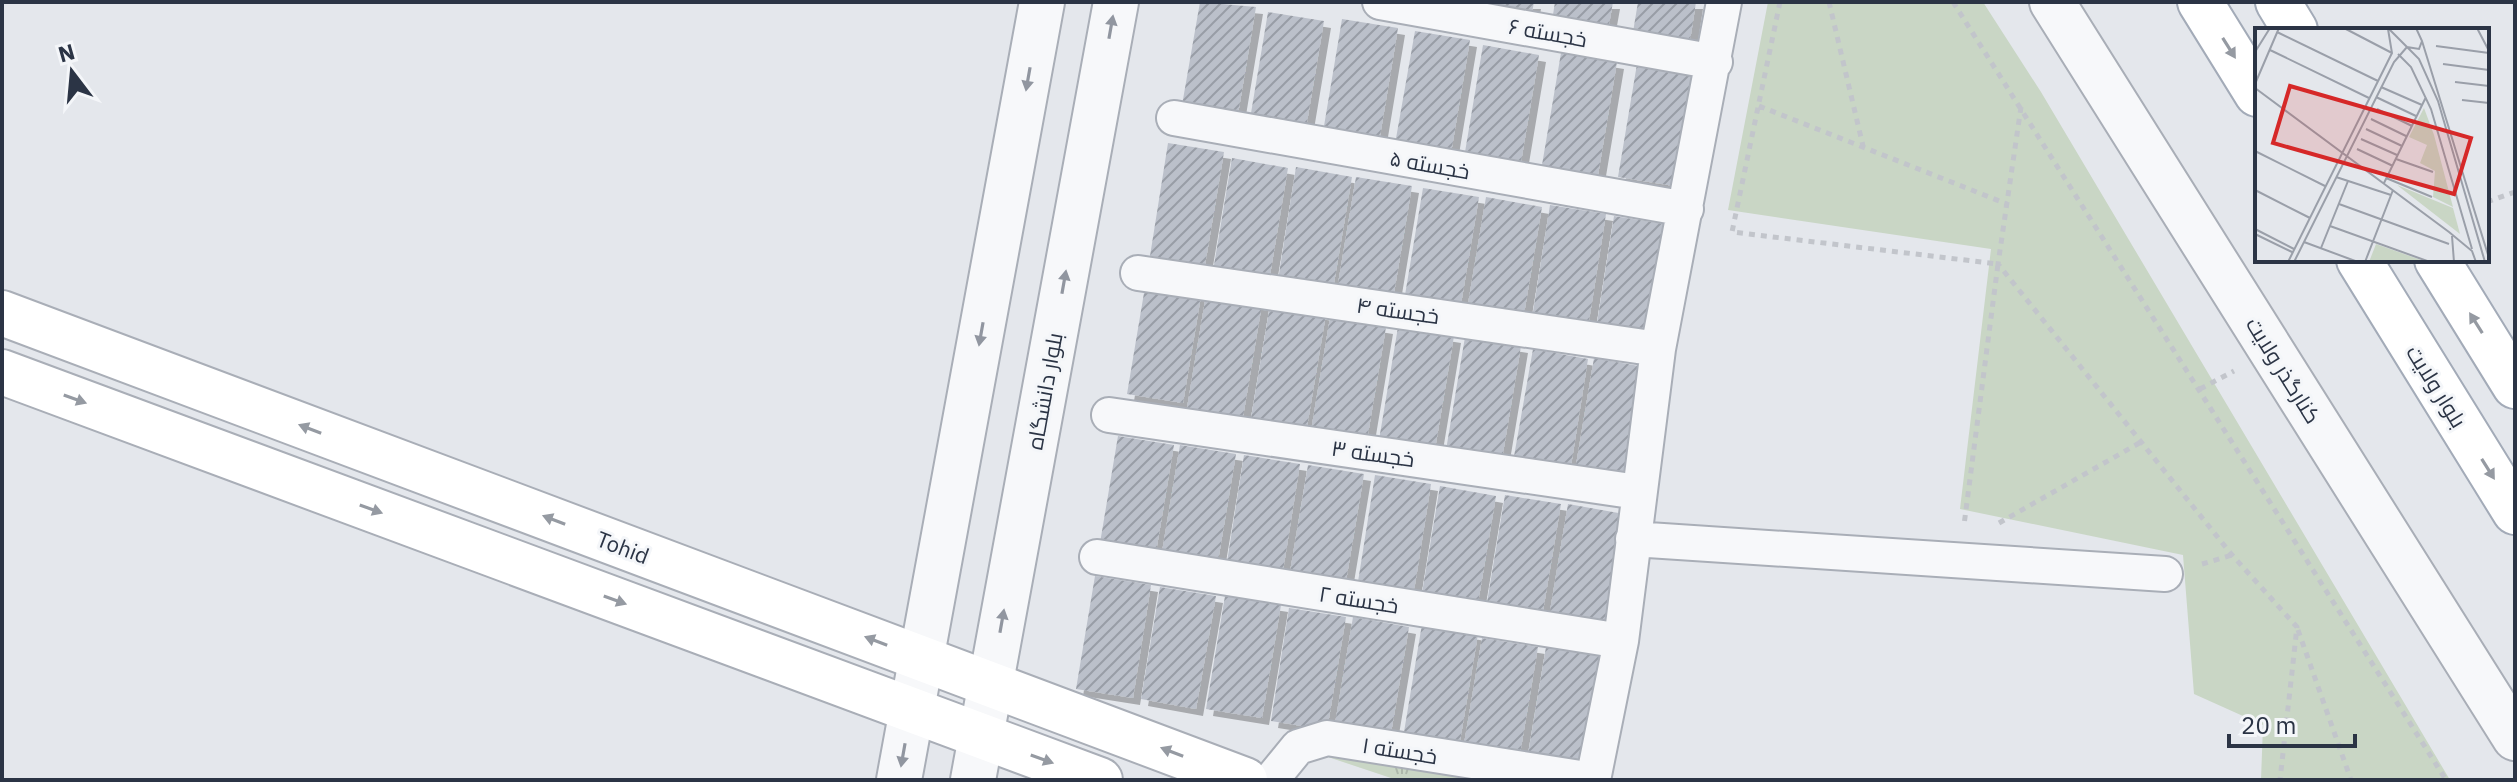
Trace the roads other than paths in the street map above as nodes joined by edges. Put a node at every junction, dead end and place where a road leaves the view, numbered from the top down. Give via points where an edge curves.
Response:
1 (1042, 2) edge
2 (1116, 2) edge
3 (1380, 2) edge
4 (1724, 2) edge
5 (2052, 2) edge
6 (2200, 2) edge
7 (2278, 2) edge
8 (2294, 28) edge
9 (1715, 62) junction
10 (2255, 91) edge
11 (1174, 118) dead end
12 (1686, 209) junction
13 (2360, 262) edge
14 (2438, 262) edge
15 (1138, 273) dead end
16 (2, 313) edge
17 (1658, 349) junction
18 (2, 372) edge
19 (2515, 386) edge
20 (1109, 415) dead end
21 (1638, 492) junction
22 (2515, 512) edge
23 (1633, 539) junction
24 (1097, 557) dead end
25 (2165, 574) dead end
26 (1621, 641) junction
27 (921, 658) junction
28 (990, 684) junction
29 (912, 710) junction
30 (981, 736) junction
31 (2515, 738) edge
32 (899, 780) edge
33 (973, 780) edge
34 (1100, 780) edge
35 (1245, 780) edge
36 (1271, 780) edge
37 (1593, 780) edge

1 -> 27 street
28 -> 2 street, بلوار دانشگاه
3 - 9 street, خجسته ۶
4 - 9 street
5 - 31 street, کنارگذر ولایت
6 -> 10 main road
7 - 8 main road
9 - 12 street
11 - 12 street, خجسته ۵
12 - 17 street
13 -> 22 main road, بلوار ولایت
19 -> 14 main road
15 - 17 street, خجسته ۴
27 -> 16 main road, Tohid
17 - 21 street
18 -> 29 main road
20 - 21 street, خجسته ۳
21 - 23 street
23 - 25 street via 1962,552
23 - 26 street
24 - 26 street, خجسته ۲
26 - 37 street
27 - 28 main road, Tohid
27 - 29 street
28 - 30 street, بلوار دانشگاه
35 -> 28 main road, Tohid
29 - 30 main road
29 -> 32 street
30 - 33 street, بلوار دانشگاه
30 -> 34 main road
36 - 37 street, خجسته ۱ via 1298,747 1327,738

